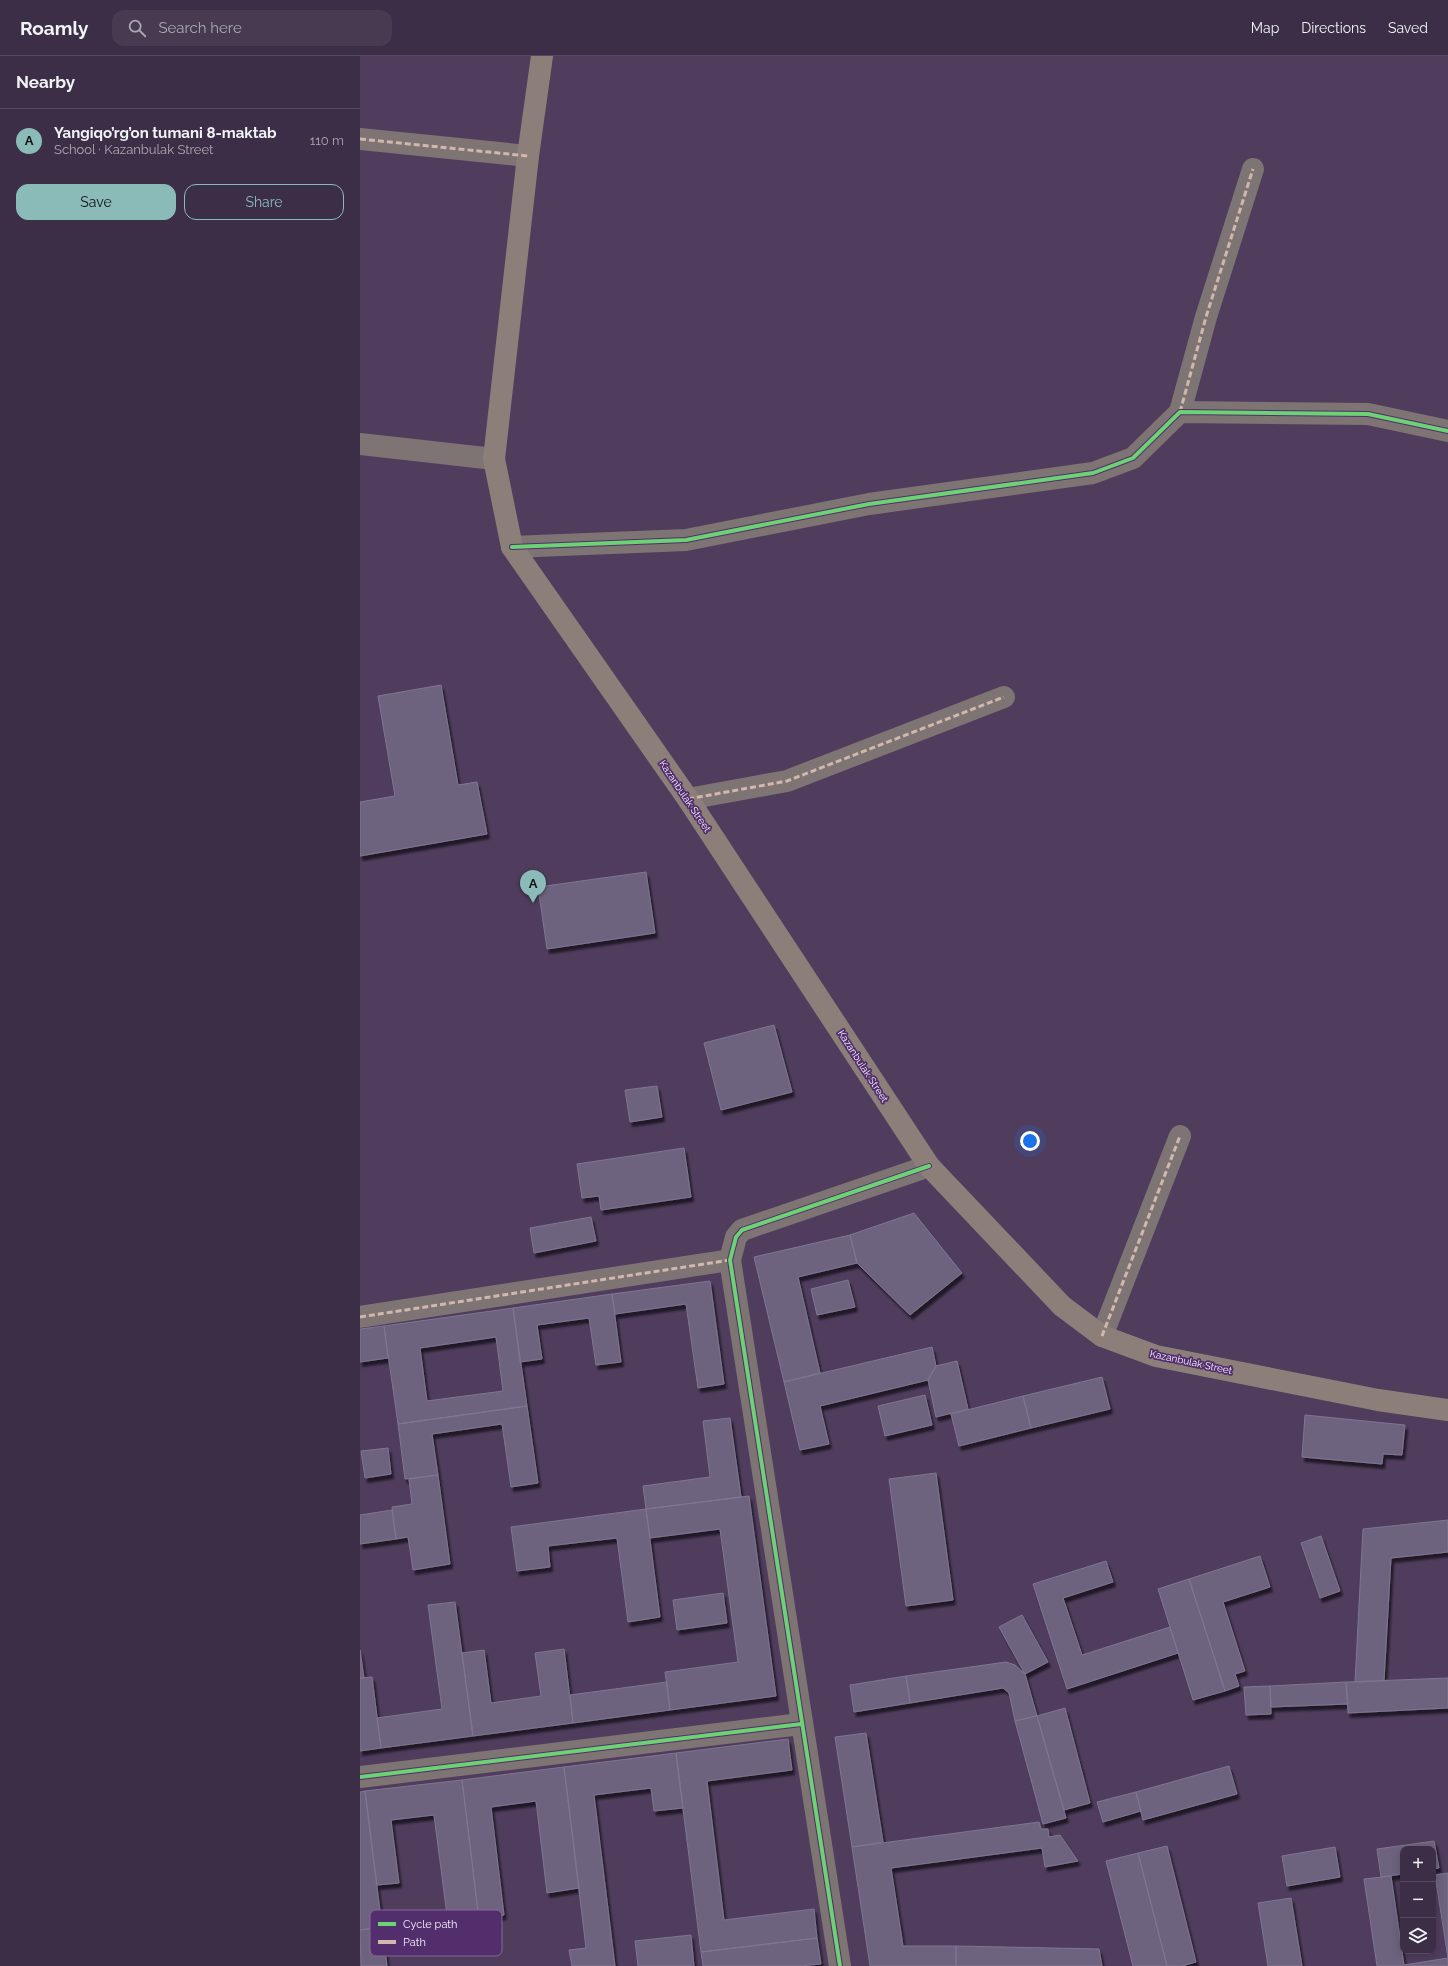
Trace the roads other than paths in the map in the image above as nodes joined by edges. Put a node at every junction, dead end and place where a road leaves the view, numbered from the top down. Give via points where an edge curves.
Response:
1 (542, 56) edge
2 (360, 139) edge
3 (528, 156) junction
4 (1253, 170) dead end
5 (1180, 412) junction
6 (1448, 431) edge
7 (360, 444) edge
8 (494, 459) junction
9 (512, 547) junction
10 (1004, 697) dead end
11 (688, 799) junction
12 (1180, 1136) dead end
13 (929, 1166) junction
14 (730, 1260) junction
15 (360, 1317) edge
16 (1102, 1336) junction
17 (1448, 1410) edge
18 (801, 1724) junction
19 (360, 1777) edge
20 (840, 1966) edge

1 - 3 main road, Kazanbulak Street
2 - 3 street
3 - 8 main road, Kazanbulak Street
4 - 5 street via 1206,317
5 - 6 street via 1368,414
5 - 9 street via 1133,458 1093,473 869,504 686,540
7 - 8 street
8 - 9 main road, Kazanbulak Street
9 - 11 main road, Kazanbulak Street
10 - 11 street via 787,781
11 - 13 main road, Kazanbulak Street
12 - 16 street
13 - 14 street via 742,1230 736,1237
13 - 16 main road, Kazanbulak Street via 1062,1306
14 - 15 street
14 - 18 street
16 - 17 main road, Kazanbulak Street via 1156,1356 1378,1400
18 - 19 street
18 - 20 street

